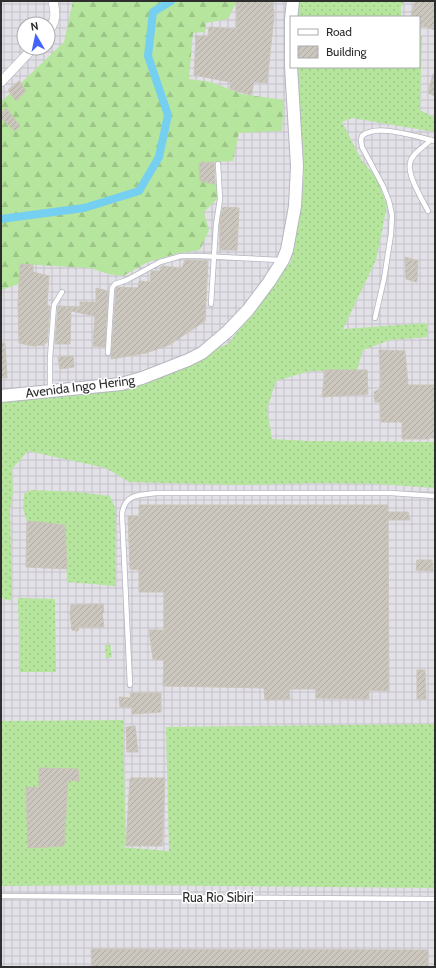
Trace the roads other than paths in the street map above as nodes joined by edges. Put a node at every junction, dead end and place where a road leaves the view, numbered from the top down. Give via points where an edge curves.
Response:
1 (53, 1) edge
2 (293, 1) edge
3 (55, 16) edge
4 (291, 16) edge
5 (25, 56) edge
6 (291, 68) edge
7 (1, 82) edge
8 (433, 140) edge
9 (218, 164) dead end
10 (428, 210) dead end
11 (214, 256) junction
12 (283, 260) junction
13 (62, 292) dead end
14 (211, 304) dead end
15 (375, 318) dead end
16 (108, 353) dead end
17 (50, 391) junction
18 (1, 396) edge
19 (435, 496) edge
20 (130, 685) dead end
21 (1, 896) edge
22 (435, 899) edge

1 - 3 street
2 - 4 main road, Avenida Ingo Hering
5 - 7 street
6 - 12 main road, Avenida Ingo Hering via 297,175 295,206
8 - 10 lane via 414,155 410,163 415,185
8 - 15 lane via 382,131 371,131 362,136 362,147 383,186 392,215 384,279
9 - 11 lane via 220,199
11 - 12 lane
11 - 14 lane
11 - 16 lane via 181,256 170,259 113,286
12 - 17 main road, Avenida Ingo Hering via 248,310 228,332 202,353 133,381
13 - 17 lane via 54,305
17 - 18 main road, Avenida Ingo Hering
19 - 20 lane via 391,493 157,494 131,497 123,507 122,514
21 - 22 lane, Rua Rio Sibiri

